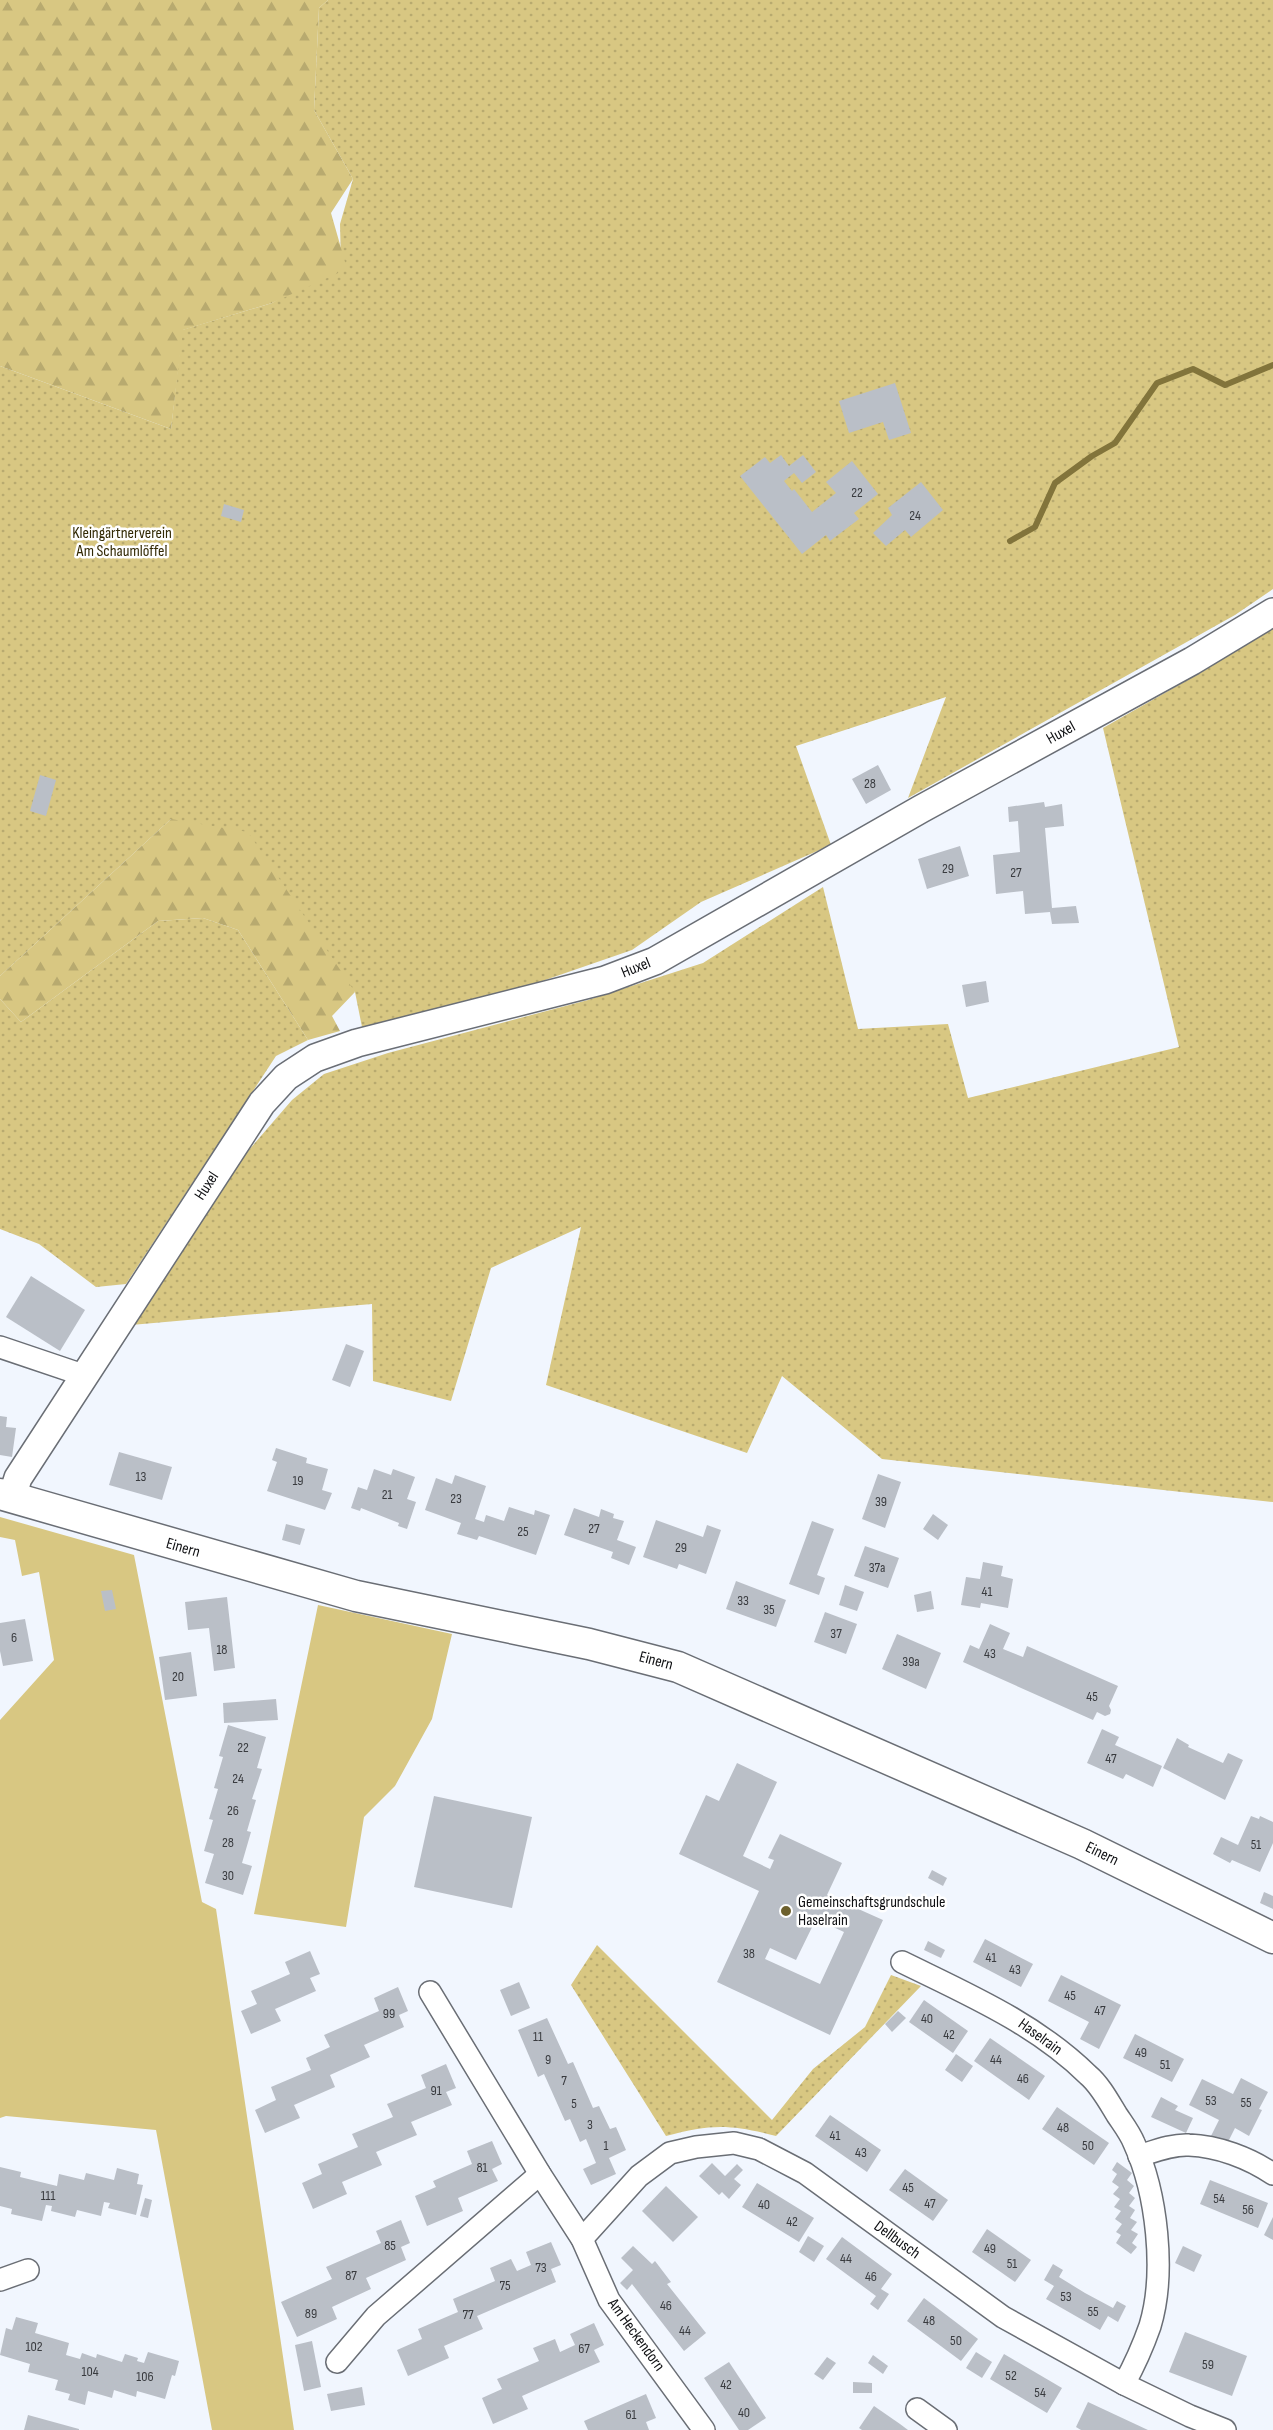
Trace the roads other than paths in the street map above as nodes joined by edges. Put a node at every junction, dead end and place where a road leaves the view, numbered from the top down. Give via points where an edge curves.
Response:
1 (1273, 612) edge
2 (0, 1347) edge
3 (83, 1375) junction
4 (6, 1496) edge
5 (1273, 1938) edge
6 (902, 1962) dead end
7 (430, 1992) dead end
8 (1139, 2156) junction
9 (540, 2174) junction
10 (1273, 2174) edge
11 (582, 2239) junction
12 (28, 2270) dead end
13 (0, 2280) edge
14 (337, 2362) dead end
15 (1124, 2384) junction
16 (917, 2409) dead end
17 (1186, 2423) edge
18 (704, 2430) edge
19 (946, 2430) edge
20 (1225, 2430) edge

1 - 3 street, Huxel via 655,961 605,980 357,1043 315,1058 286,1077 262,1103
2 - 3 street
3 - 4 street, Huxel
4 - 5 main road, Einern via 357,1596 590,1644 678,1667 1082,1844
6 - 8 street, Haselrain via 1022,2023 1090,2075
7 - 9 street, Am Heckendorn
8 - 10 street via 1189,2145 1256,2162
8 - 15 street, Haselrain via 1154,2212 1156,2288 1150,2325
9 - 11 street, Am Heckendorn
9 - 14 street via 376,2316
11 - 15 street, Dellbusch via 639,2176 670,2153 734,2143 759,2149 805,2173 1002,2317
11 - 18 street, Am Heckendorn via 609,2300
12 - 13 street
15 - 17 street, Dellbusch
16 - 19 street
17 - 20 street, Dellbusch

